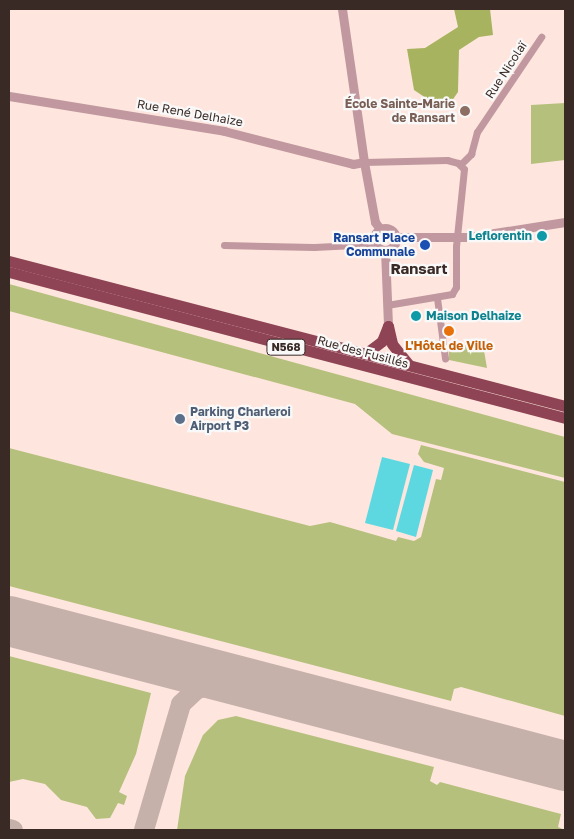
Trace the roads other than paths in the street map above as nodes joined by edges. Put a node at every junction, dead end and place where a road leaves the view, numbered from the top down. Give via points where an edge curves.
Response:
1 (342, 9) edge
2 (541, 37) dead end
3 (9, 96) edge
4 (364, 162) junction
5 (460, 165) junction
6 (565, 222) edge
7 (380, 230) junction
8 (396, 237) junction
9 (458, 238) junction
10 (375, 244) junction
11 (224, 245) dead end
12 (385, 250) junction
13 (9, 262) edge
14 (9, 272) edge
15 (437, 298) junction
16 (387, 305) junction
17 (388, 326) junction
18 (365, 354) junction
19 (445, 358) dead end
20 (410, 366) junction
21 (565, 406) edge
22 (565, 418) edge

1 - 4 street
2 - 5 street, Rue Nicolaï via 477,132 471,154
3 - 4 street, Rue René Delhaize via 214,130 353,164
4 - 5 street via 441,160
4 - 7 street via 375,222
5 - 9 street via 464,178
6 - 9 street
7 - 8 street via 389,229
7 - 10 street via 375,236
8 - 9 street
8 - 12 street via 392,248
9 - 15 street via 456,287 452,294
10 - 11 street via 314,247
10 - 12 street
12 - 16 street
13 - 18 highway, Rue des Fusillés / N568
14 - 22 highway, Rue des Fusillés / N568
15 - 16 street
15 - 19 street
16 - 17 street
17 - 18 highway via 382,341
17 - 20 highway via 392,344
18 - 20 highway, Rue des Fusillés / N568
20 - 21 highway, Rue des Fusillés / N568

